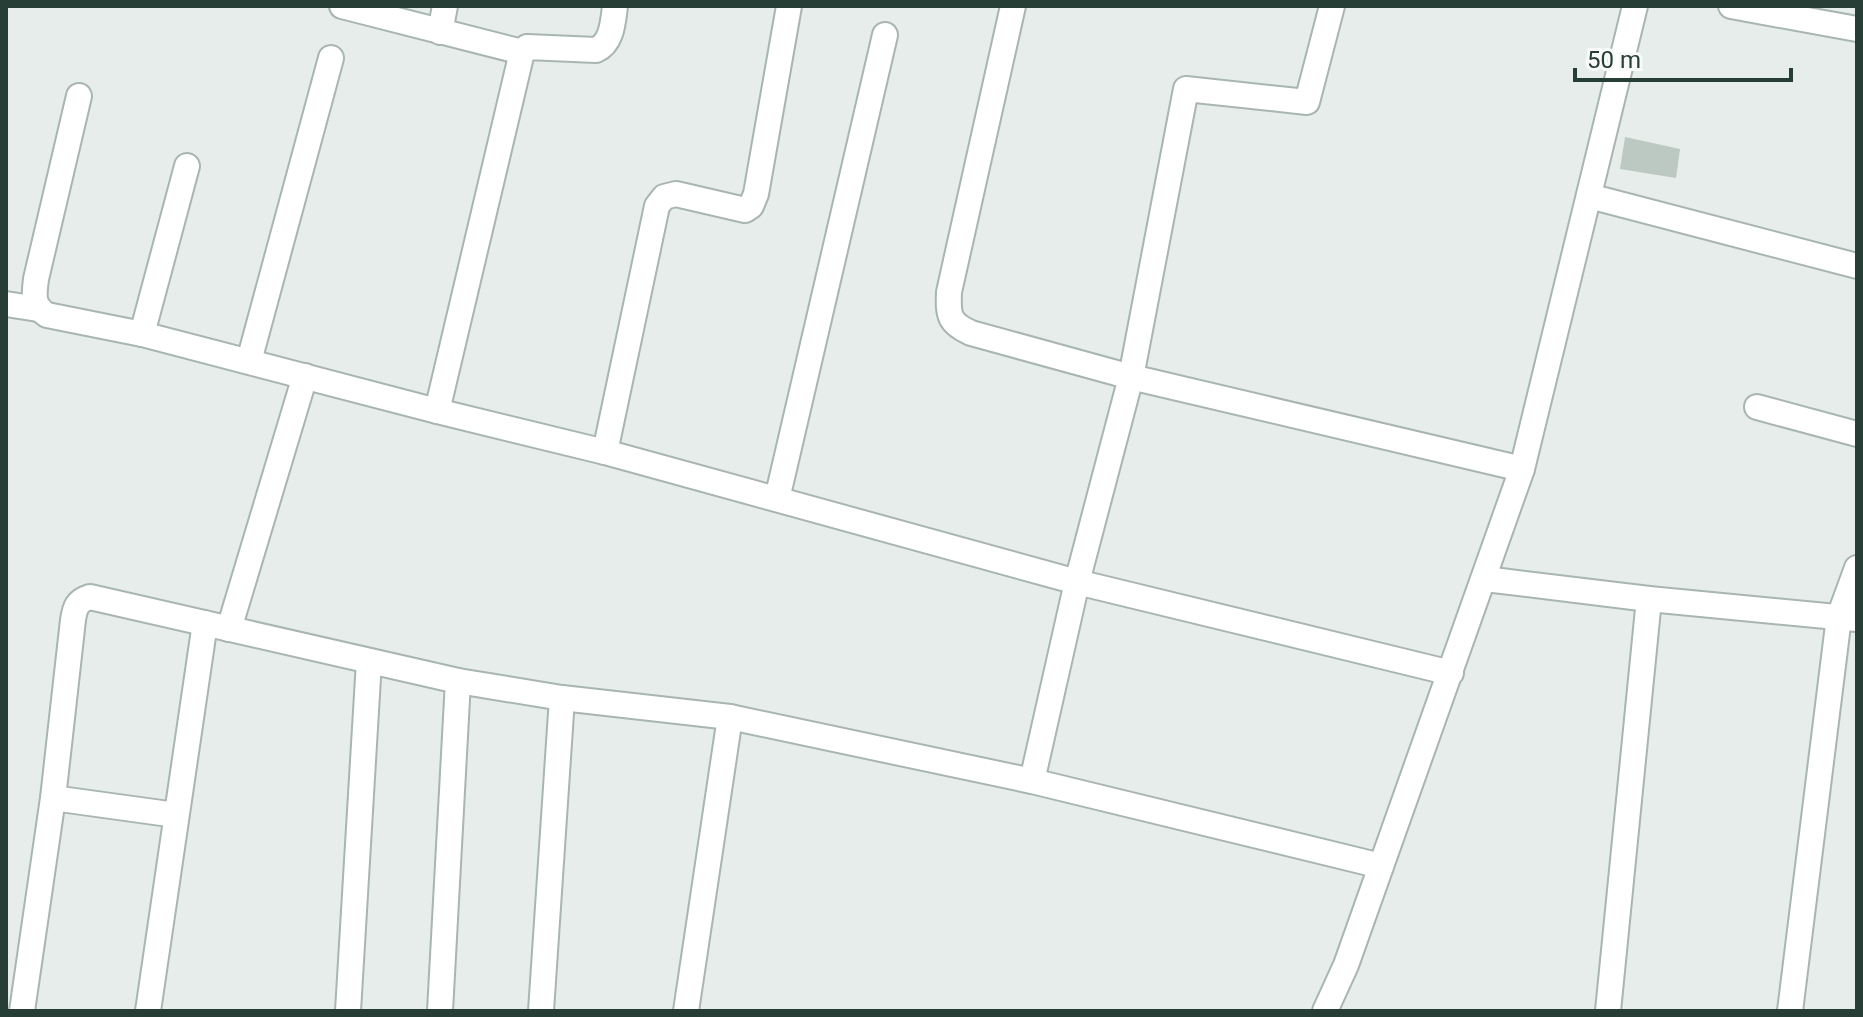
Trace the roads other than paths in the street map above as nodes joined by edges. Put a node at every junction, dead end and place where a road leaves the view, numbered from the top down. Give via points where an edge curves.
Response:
1 (342, 6) edge
2 (445, 6) edge
3 (615, 6) edge
4 (789, 6) edge
5 (1013, 6) edge
6 (1332, 6) edge
7 (1635, 6) edge
8 (1731, 6) edge
9 (1857, 29) edge
10 (440, 32) junction
11 (885, 35) dead end
12 (522, 52) junction
13 (331, 58) dead end
14 (79, 96) dead end
15 (187, 166) dead end
16 (1589, 196) junction
17 (1857, 266) edge
18 (6, 304) edge
19 (38, 309) junction
20 (142, 334) junction
21 (249, 361) junction
22 (305, 376) junction
23 (1131, 377) junction
24 (1757, 407) dead end
25 (437, 411) junction
26 (1857, 434) edge
27 (605, 452) junction
28 (1522, 469) junction
29 (777, 499) junction
30 (1857, 568) edge
31 (1485, 579) junction
32 (1077, 582) junction
33 (1649, 599) junction
34 (1848, 618) edge
35 (205, 623) junction
36 (229, 629) junction
37 (369, 661) junction
38 (1451, 673) junction
39 (458, 681) junction
40 (562, 698) junction
41 (730, 717) junction
42 (1032, 781) junction
43 (53, 798) junction
44 (176, 815) junction
45 (1381, 866) junction
46 (22, 1011) edge
47 (148, 1011) edge
48 (348, 1011) edge
49 (440, 1011) edge
50 (541, 1011) edge
51 (686, 1011) edge
52 (1325, 1011) edge
53 (1608, 1011) edge
54 (1790, 1011) edge

1 - 10 street
2 - 10 street
3 - 12 street via 604,47 527,47
4 - 27 street via 751,206 745,210 676,194 657,206
5 - 23 street via 949,292 950,318 971,333
6 - 23 street via 1307,102 1186,89
7 - 16 street
8 - 9 street
10 - 12 street
11 - 29 street
12 - 25 street
13 - 21 street
14 - 19 street via 36,279
15 - 20 street
16 - 17 street
16 - 28 street
18 - 19 street
19 - 20 street
20 - 21 street
21 - 22 street
22 - 25 street
22 - 36 street
23 - 28 street
23 - 32 street
24 - 26 street
25 - 27 street
27 - 29 street
28 - 31 street
29 - 32 street
30 - 34 street
31 - 33 street
31 - 38 street
32 - 38 street
32 - 42 street
33 - 34 street
33 - 53 street
34 - 54 street
35 - 36 street
35 - 43 street via 104,598 80,600 73,620
35 - 44 street
36 - 37 street
37 - 39 street
37 - 48 street
38 - 45 street
39 - 40 street
39 - 49 street
40 - 41 street
40 - 50 street
41 - 42 street
41 - 51 street
42 - 45 street
43 - 44 street
43 - 46 street
44 - 47 street
45 - 52 street

